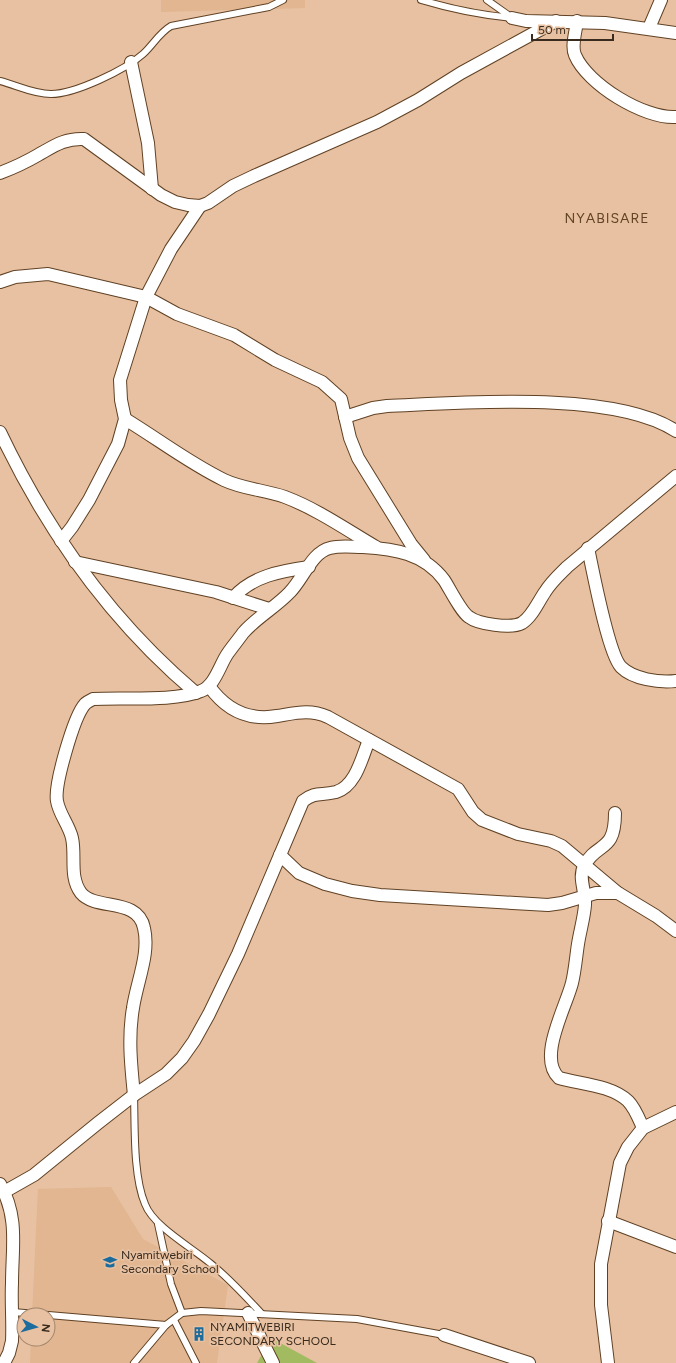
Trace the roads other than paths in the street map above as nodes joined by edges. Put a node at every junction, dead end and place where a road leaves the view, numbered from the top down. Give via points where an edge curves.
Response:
1 (283, 0) edge
2 (421, 0) edge
3 (488, 0) edge
4 (661, 0) edge
5 (512, 18) junction
6 (556, 21) junction
7 (577, 21) junction
8 (650, 28) junction
9 (676, 33) edge
10 (131, 62) junction
11 (0, 80) edge
12 (676, 117) edge
13 (0, 173) edge
14 (152, 189) junction
15 (200, 206) junction
16 (0, 282) edge
17 (146, 298) junction
18 (345, 417) junction
19 (126, 419) junction
20 (676, 431) edge
21 (0, 432) edge
22 (676, 476) edge
23 (61, 541) junction
24 (379, 548) junction
25 (588, 548) junction
26 (75, 562) junction
27 (426, 563) junction
28 (309, 567) junction
29 (233, 598) junction
30 (269, 609) junction
31 (676, 680) edge
32 (209, 686) junction
33 (196, 693) junction
34 (369, 740) junction
35 (615, 813) dead end
36 (280, 855) junction
37 (584, 866) junction
38 (618, 894) junction
39 (585, 896) junction
40 (676, 931) edge
41 (134, 1095) junction
42 (676, 1112) edge
43 (643, 1128) junction
44 (2, 1188) edge
45 (608, 1221) junction
46 (158, 1224) junction
47 (676, 1247) edge
48 (13, 1312) junction
49 (248, 1312) junction
50 (182, 1313) junction
51 (262, 1314) junction
52 (174, 1320) junction
53 (166, 1326) junction
54 (444, 1335) joint
55 (4, 1363) edge
56 (134, 1363) edge
57 (196, 1363) edge
58 (273, 1363) edge
59 (529, 1363) edge
60 (608, 1363) edge

1 - 10 lane via 269,7 171,26 144,54
2 - 5 lane via 476,14
3 - 5 lane
4 - 8 street
5 - 6 street via 526,21
6 - 7 street
6 - 15 street via 377,122 254,176
7 - 8 street
7 - 12 street via 574,54 580,66 602,87 625,103 651,114
8 - 9 street
10 - 11 lane via 84,87 66,92 50,94
10 - 14 street via 148,143
13 - 14 street via 60,142 84,140
14 - 15 street via 175,202
15 - 17 street via 171,249
16 - 17 street via 22,276 48,274
17 - 18 street via 177,314 234,335 276,360 322,382 341,398
17 - 19 street via 120,380 121,400
18 - 20 street via 387,406 554,403 626,412 663,423
18 - 27 street via 358,458 411,544
19 - 23 street via 118,444 89,500
19 - 24 street via 175,452 224,480 296,502
21 - 23 street via 16,466
22 - 25 street
23 - 26 street
24 - 27 street via 405,553
24 - 28 street via 328,548 318,555
25 - 27 street via 555,579 530,615 521,623 512,625 480,623 468,617 444,580
25 - 31 street via 607,633 620,666 630,673 651,680
26 - 29 street via 216,592
26 - 33 street via 142,644
28 - 29 street via 262,578 244,587
28 - 30 street via 292,591
29 - 30 street
30 - 32 street via 244,632 228,653
32 - 33 street
32 - 34 street via 217,698 234,711 261,717 300,711 317,712
33 - 41 street via 93,699 85,704 78,716 56,791 57,803 72,838 75,883 82,895 127,908 137,914 144,925 146,949 133,1007 130,1037
34 - 36 street via 355,775 346,787 336,792 311,795 303,802
34 - 37 street via 458,789 473,812 482,820 518,834 551,841 570,852
35 - 37 street via 612,837
36 - 39 street via 299,873 326,884 380,895 548,904
36 - 41 street via 238,954 194,1041 166,1074
37 - 38 street
37 - 39 street via 582,878
38 - 39 street via 596,893
38 - 40 street
39 - 43 street via 572,982 554,1038 550,1055 551,1067 559,1078 603,1089 627,1100 635,1109
41 - 44 street via 34,1175
41 - 46 lane via 139,1176 145,1204
42 - 43 street
43 - 45 street via 628,1147 620,1163
44 - 48 street via 12,1211 14,1227
45 - 47 street
45 - 60 street via 602,1264 601,1305
46 - 50 lane via 172,1284
46 - 51 lane via 235,1284
48 - 53 lane
48 - 55 street via 12,1341
49 - 50 lane
49 - 51 lane
49 - 58 street
50 - 52 lane
51 - 54 lane via 357,1319
52 - 53 lane
52 - 57 lane
53 - 56 lane
54 - 59 street

